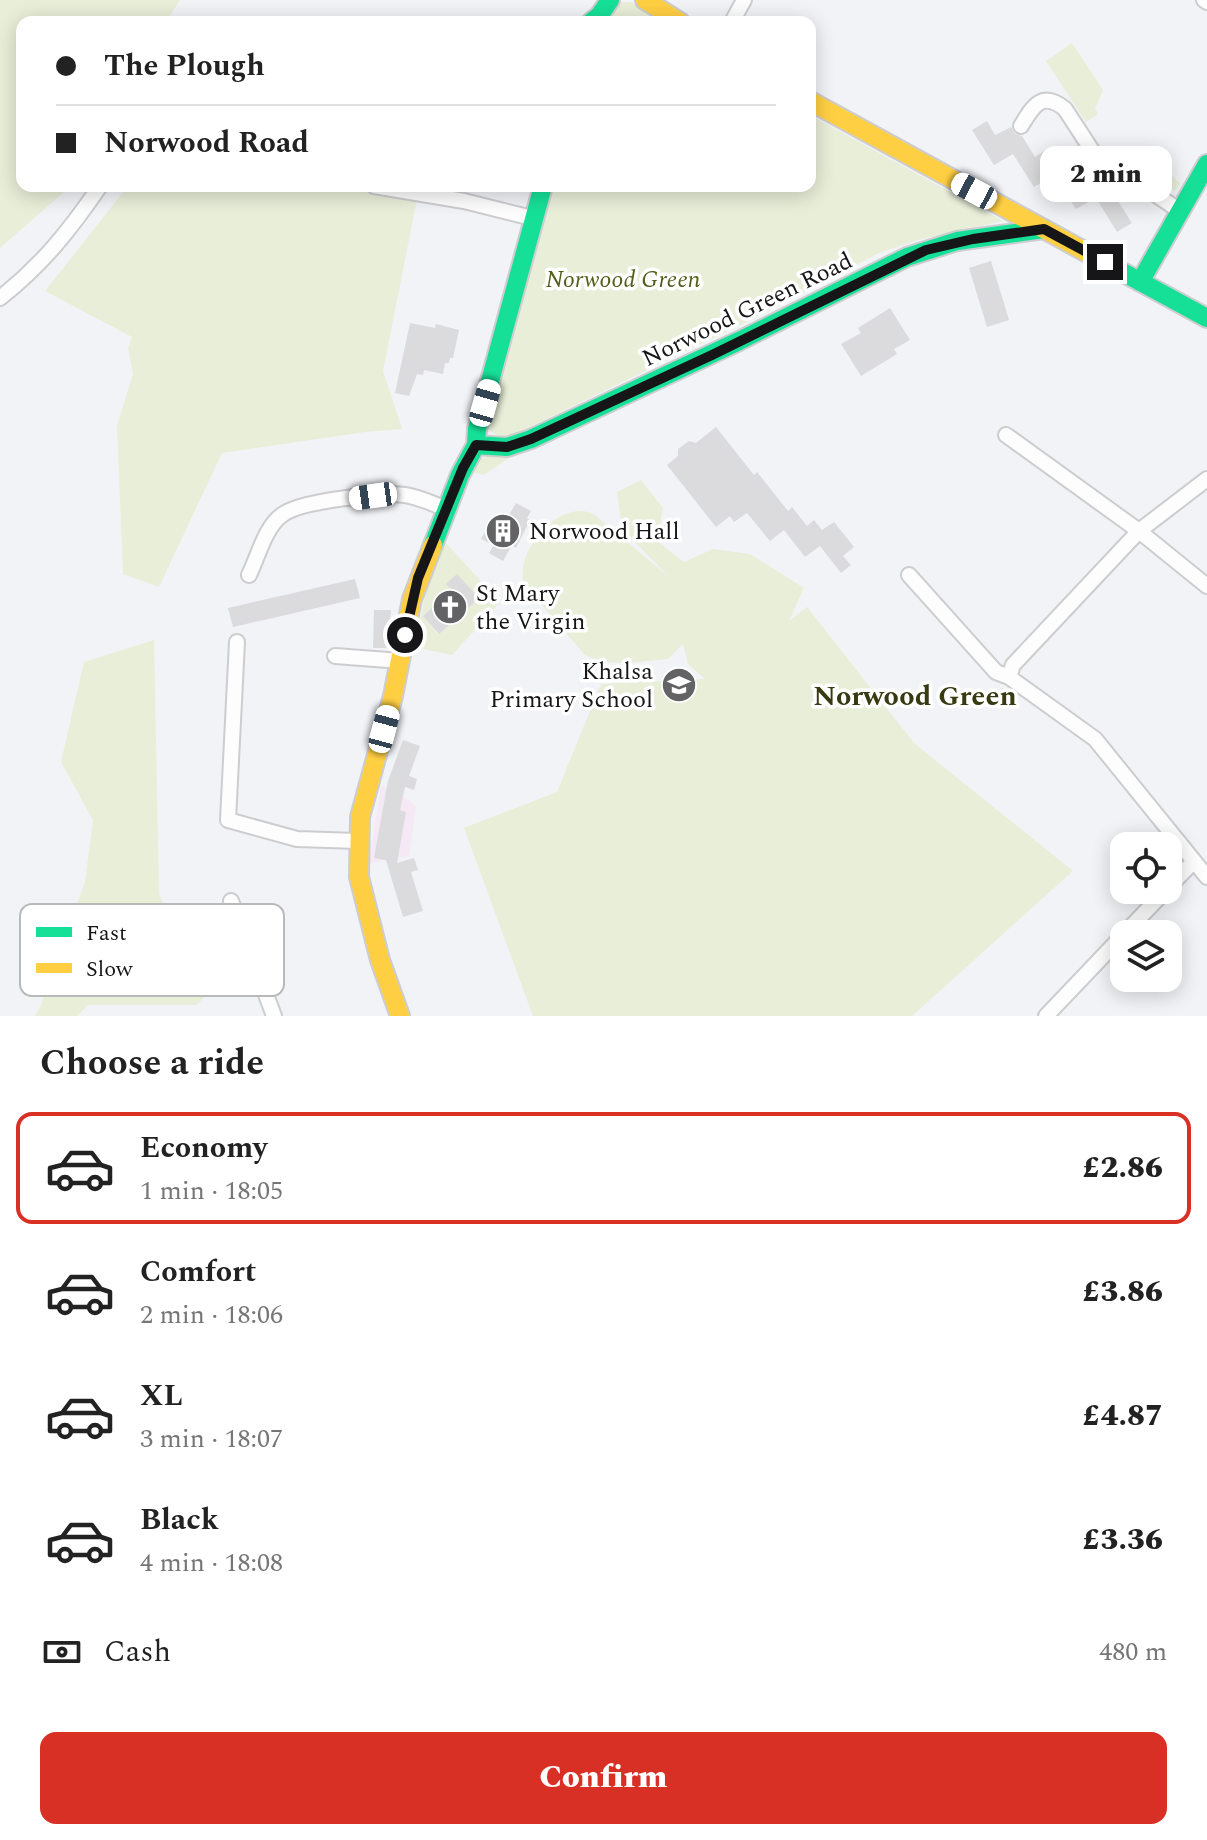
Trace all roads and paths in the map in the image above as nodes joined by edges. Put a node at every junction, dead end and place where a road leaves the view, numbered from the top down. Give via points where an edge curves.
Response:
1 (645, 0) edge
2 (670, 16) edge
3 (816, 104) edge
4 (1021, 126) dead end
5 (1207, 164) edge
6 (96, 192) edge
7 (410, 192) edge
8 (542, 192) edge
9 (1180, 211) junction
10 (536, 219) junction
11 (1044, 229) junction
12 (1140, 282) junction
13 (0, 298) edge
14 (1207, 318) edge
15 (1006, 435) dead end
16 (476, 445) junction
17 (1207, 479) edge
18 (447, 509) junction
19 (1139, 531) junction
20 (249, 575) dead end
21 (909, 575) dead end
22 (1207, 586) edge
23 (237, 642) dead end
24 (335, 656) dead end
25 (401, 661) junction
26 (1009, 677) junction
27 (358, 841) junction
28 (1193, 862) junction
29 (1182, 873) edge
30 (1207, 877) edge
31 (231, 901) dead end
32 (232, 904) edge
33 (1153, 904) edge
34 (267, 996) edge
35 (274, 1016) edge
36 (400, 1016) edge
37 (1046, 1016) edge

1 - 2 main road
3 - 11 main road
4 - 9 street via 1033,106 1044,100 1056,102 1106,172 1149,190
5 - 9 main road
6 - 13 street via 56,247
7 - 10 street
8 - 10 main road
9 - 12 main road
10 - 16 main road
11 - 12 main road
11 - 16 main road, Norwood Green Road via 926,250 531,439 507,447
12 - 14 main road
15 - 19 street
16 - 18 main road
17 - 19 street
18 - 20 street via 395,495 298,506 273,524
18 - 25 main road via 412,599
19 - 22 street
19 - 26 street via 1013,665
21 - 26 street via 996,672
23 - 27 street via 228,820 297,839
24 - 25 street
25 - 27 main road via 364,798
26 - 28 street via 1095,739
27 - 36 main road via 359,877 371,928
28 - 29 street
28 - 30 street
31 - 32 street
33 - 37 street
34 - 35 street

